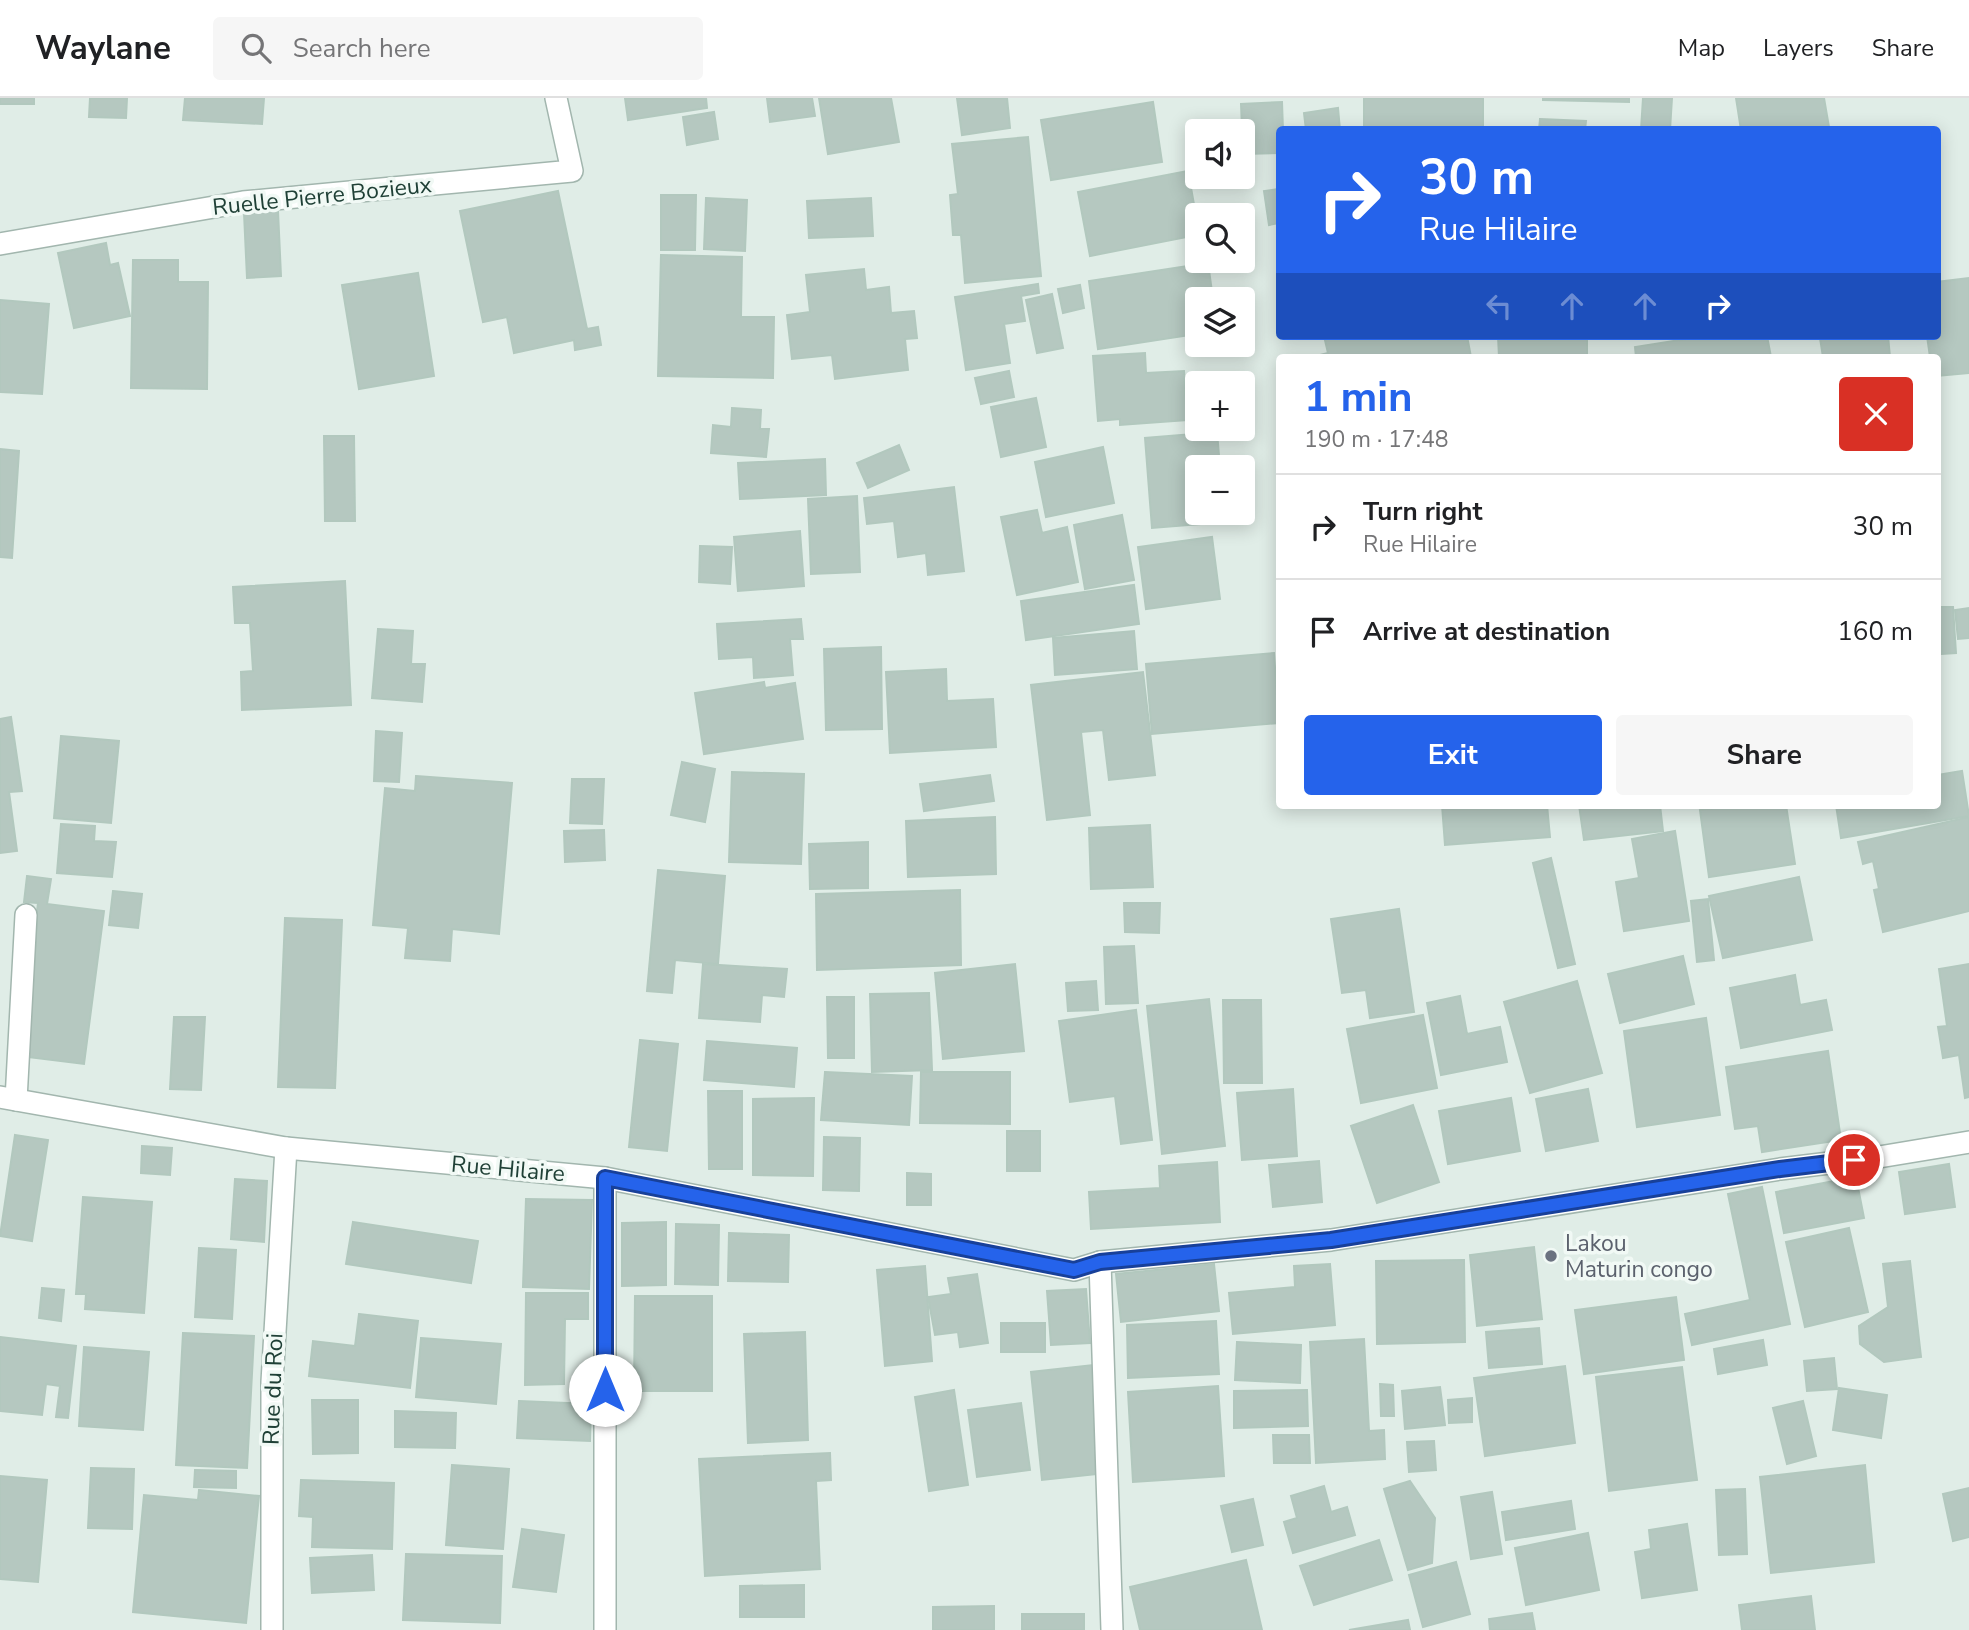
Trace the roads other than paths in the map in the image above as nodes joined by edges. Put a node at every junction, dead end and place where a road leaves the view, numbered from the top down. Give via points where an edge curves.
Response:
1 (556, 98) edge
2 (0, 244) edge
3 (26, 915) dead end
4 (8, 1098) edge
5 (1969, 1143) edge
6 (285, 1148) junction
7 (605, 1178) junction
8 (1100, 1262) junction
9 (272, 1630) edge
10 (604, 1630) edge
11 (1112, 1630) edge

1 - 2 street, Ruelle Pierre Bozieux via 572,171 243,202
3 - 4 street
4 - 6 street, Rue Hilaire
5 - 8 street, Rue Hilaire via 1331,1240
6 - 7 street, Rue Hilaire
6 - 9 street, Rue du Roi via 272,1382
7 - 8 street, Rue Hilaire via 1074,1270
7 - 10 street
8 - 11 street

